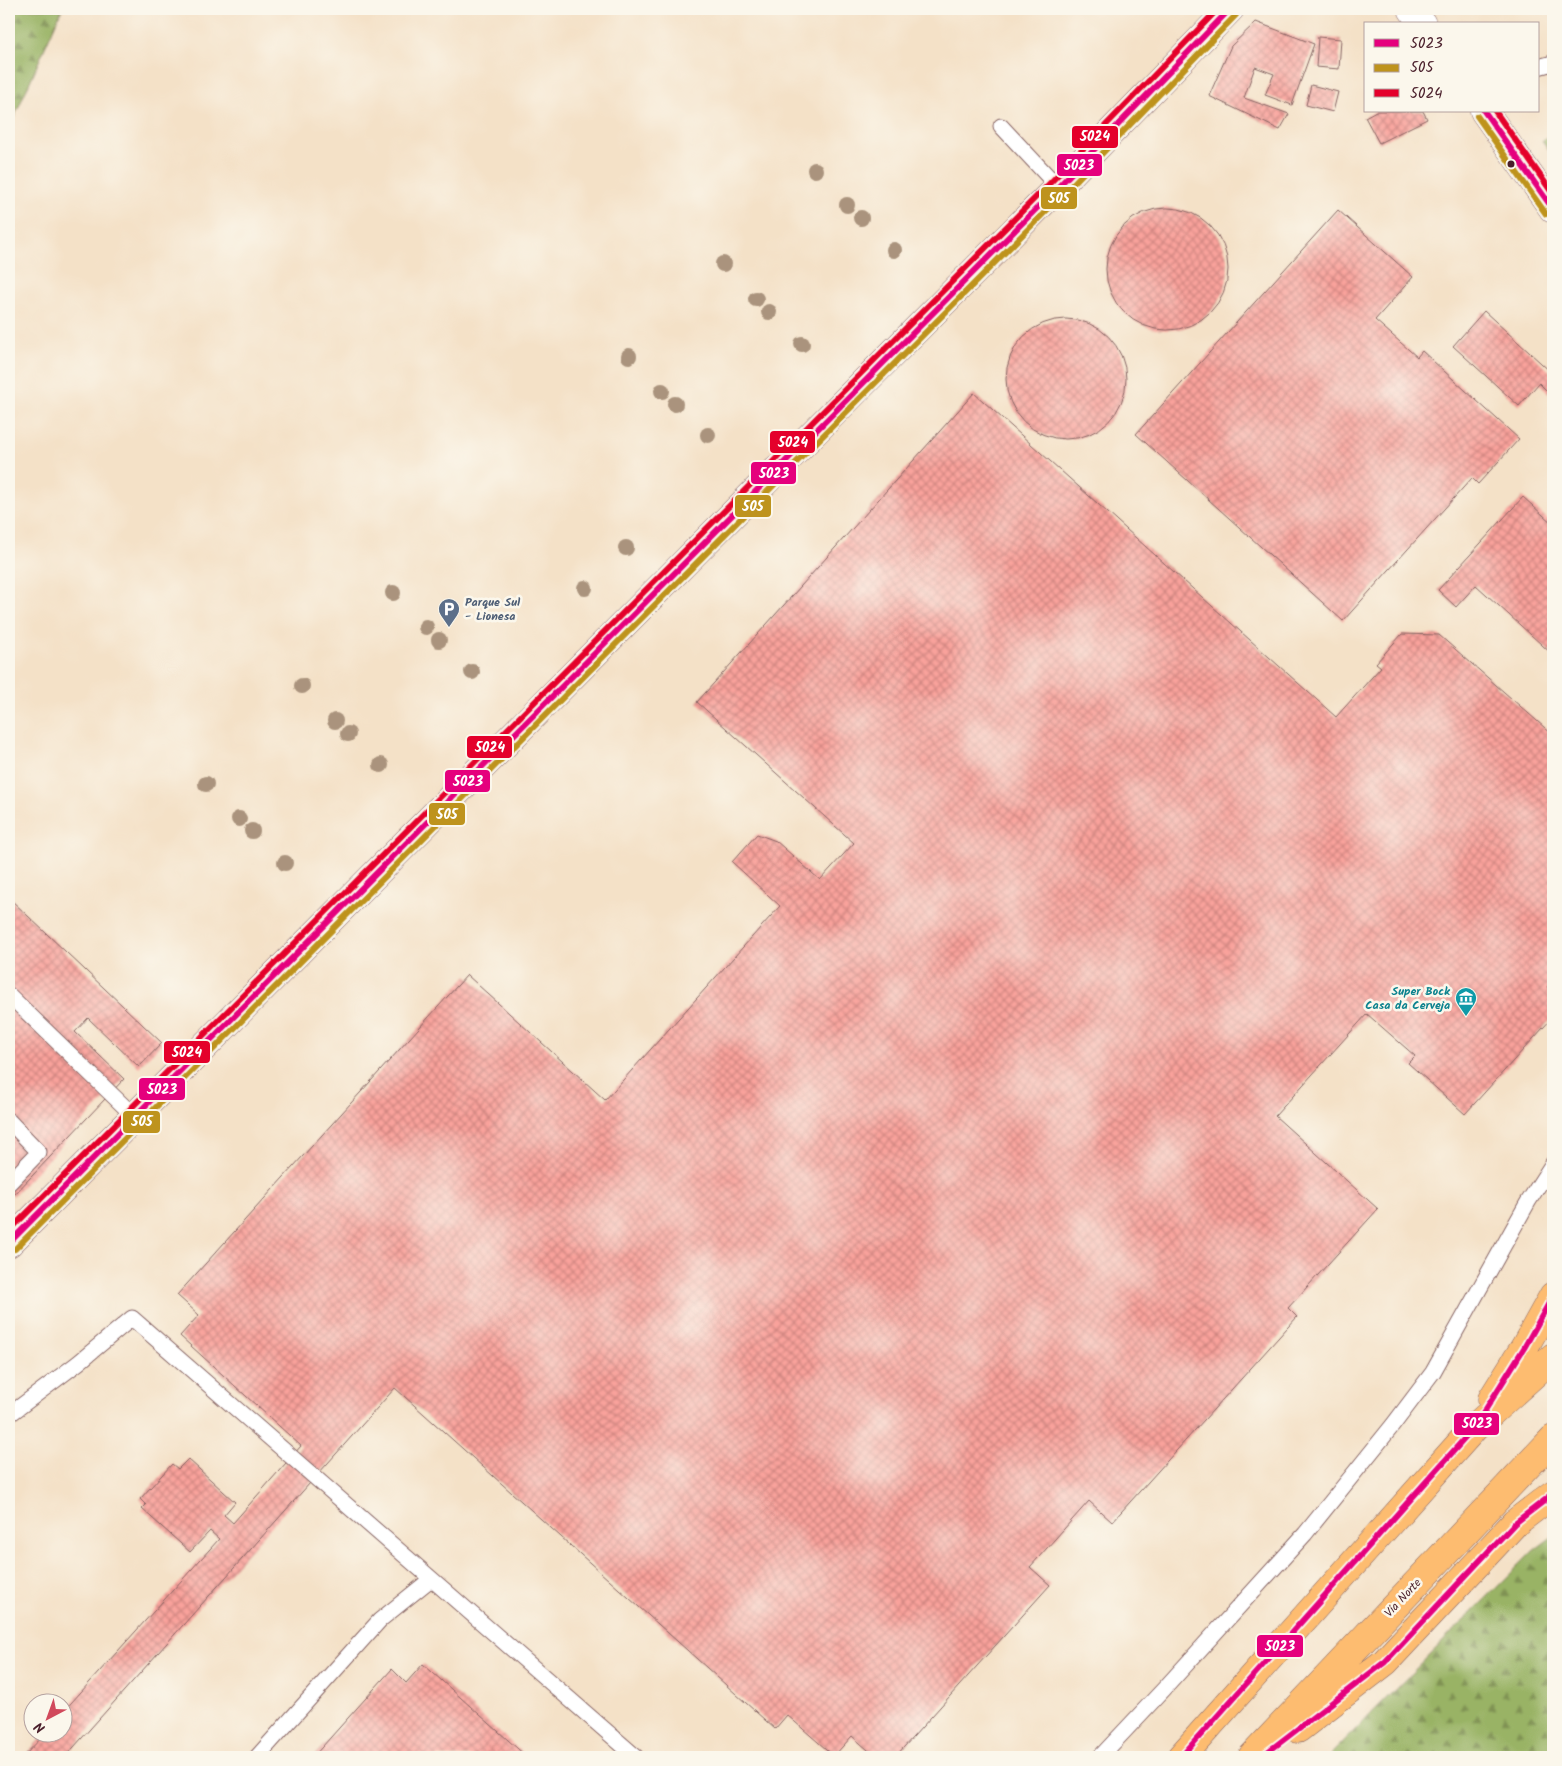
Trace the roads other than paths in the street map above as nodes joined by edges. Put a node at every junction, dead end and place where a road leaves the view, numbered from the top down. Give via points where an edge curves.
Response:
1 (1230, 9) edge
2 (1412, 9) edge
3 (1421, 22) edge
4 (1553, 63) edge
5 (1540, 66) edge
6 (1485, 112) edge
7 (1001, 126) dead end
8 (1058, 187) junction
9 (1553, 209) edge
10 (9, 995) edge
11 (135, 1117) junction
12 (9, 1121) edge
13 (1553, 1163) edge
14 (9, 1183) edge
15 (9, 1243) edge
16 (1553, 1296) edge
17 (1553, 1356) edge
18 (9, 1415) edge
19 (1474, 1428) junction
20 (1553, 1439) edge
21 (1553, 1494) edge
22 (431, 1579) junction
23 (257, 1757) edge
24 (636, 1757) edge
25 (1100, 1757) edge
26 (1181, 1757) edge
27 (1252, 1757) edge
28 (1261, 1757) edge

1 - 8 street
2 - 3 street
4 - 5 lane
6 - 9 street
7 - 8 lane
8 - 11 street
10 - 11 lane
11 - 15 street
12 - 14 lane via 39,1152
13 - 25 lane via 1433,1372 1393,1425 1305,1534
16 - 19 highway
17 - 19 highway
18 - 22 lane via 132,1318
19 - 26 highway
20 - 27 highway, Via Norte
21 - 28 highway via 1515,1523 1385,1662
22 - 23 lane via 380,1620
22 - 24 lane

